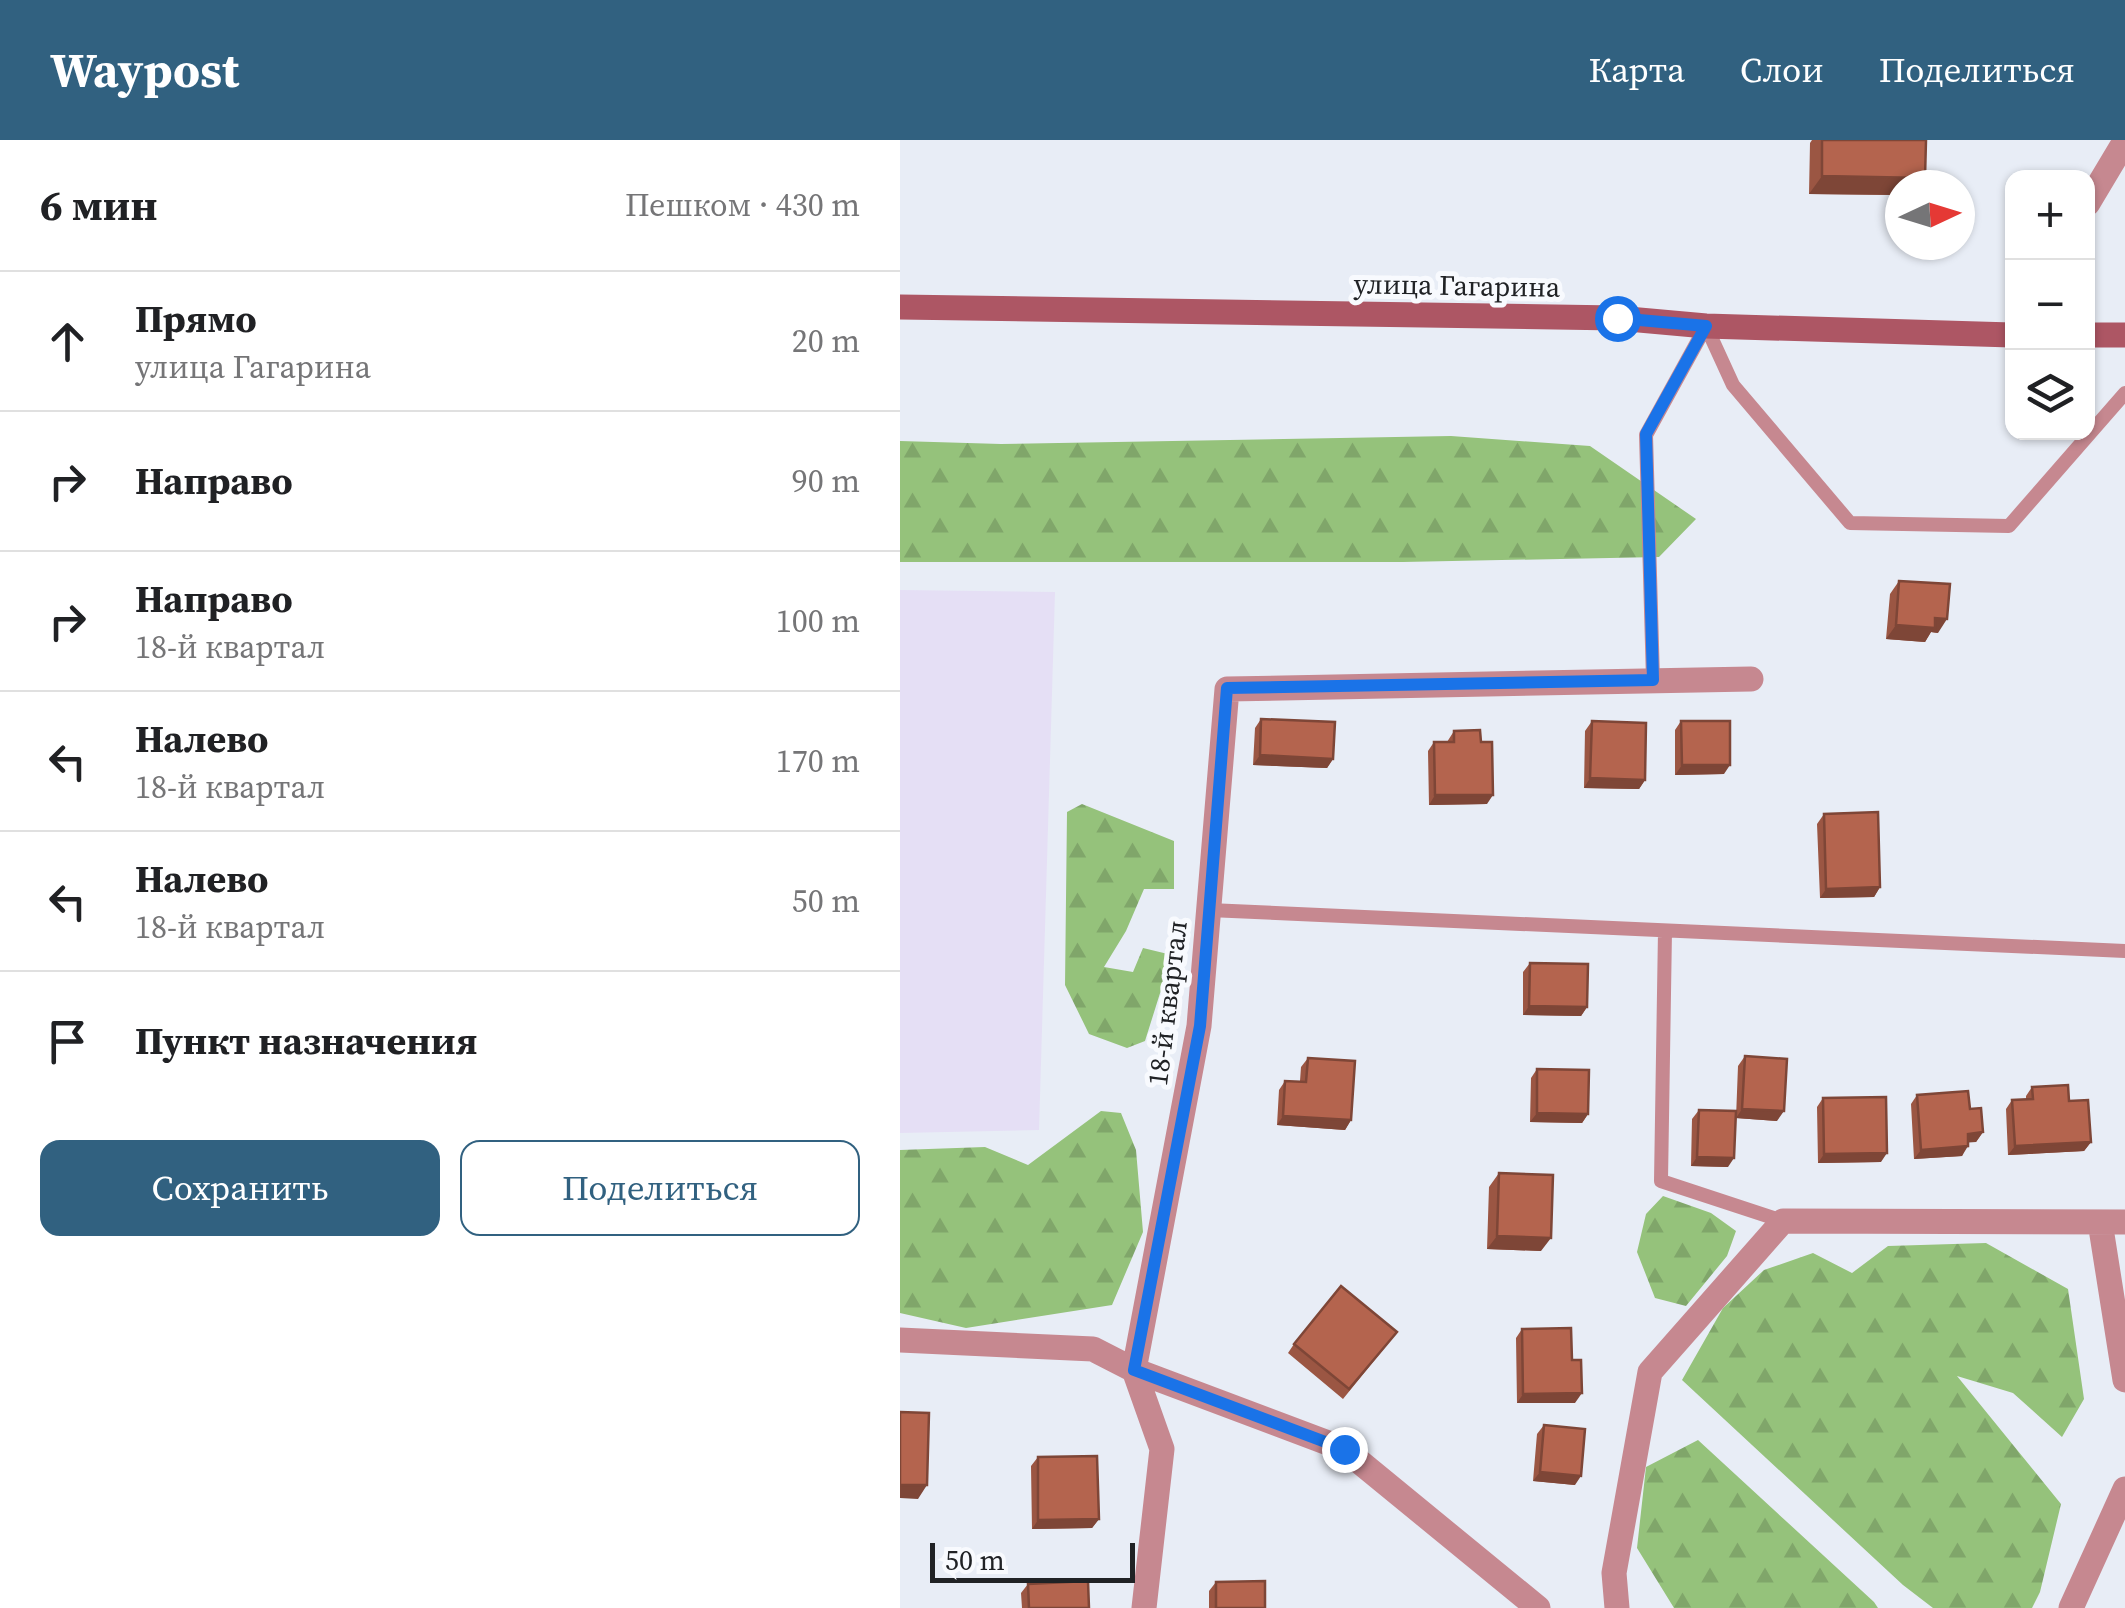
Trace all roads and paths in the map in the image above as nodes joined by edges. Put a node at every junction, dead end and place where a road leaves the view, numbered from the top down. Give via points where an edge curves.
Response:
1 (2125, 142) edge
2 (2095, 191) edge
3 (900, 307) edge
4 (1706, 326) junction
5 (2005, 335) edge
6 (2095, 335) edge
7 (2125, 335) edge
8 (2125, 393) edge
9 (1751, 679) dead end
10 (1653, 680) junction
11 (1209, 910) junction
12 (1665, 931) junction
13 (2125, 951) edge
14 (1783, 1221) junction
15 (2113, 1222) edge
16 (900, 1340) edge
17 (1134, 1370) junction
18 (2125, 1380) edge
19 (2125, 1489) edge
20 (1144, 1608) edge
21 (1538, 1608) edge
22 (1618, 1608) edge
23 (2071, 1608) edge

1 - 2 street
3 - 4 main road, улица Гагарина via 1617,318
4 - 5 main road, улица Гагарина
4 - 8 lane via 1734,385 1850,523 2009,526
4 - 10 lane via 1646,434
6 - 7 main road
9 - 10 street, 18-й квартал
10 - 11 street, 18-й квартал via 1227,688
11 - 12 lane
11 - 17 street, 18-й квартал via 1200,1026
12 - 13 lane
12 - 14 lane via 1661,1181
14 - 15 street
14 - 22 street via 1650,1372 1614,1573
15 - 18 street
16 - 17 street via 1094,1349
17 - 20 street via 1162,1449
17 - 21 street via 1344,1449
19 - 23 street

